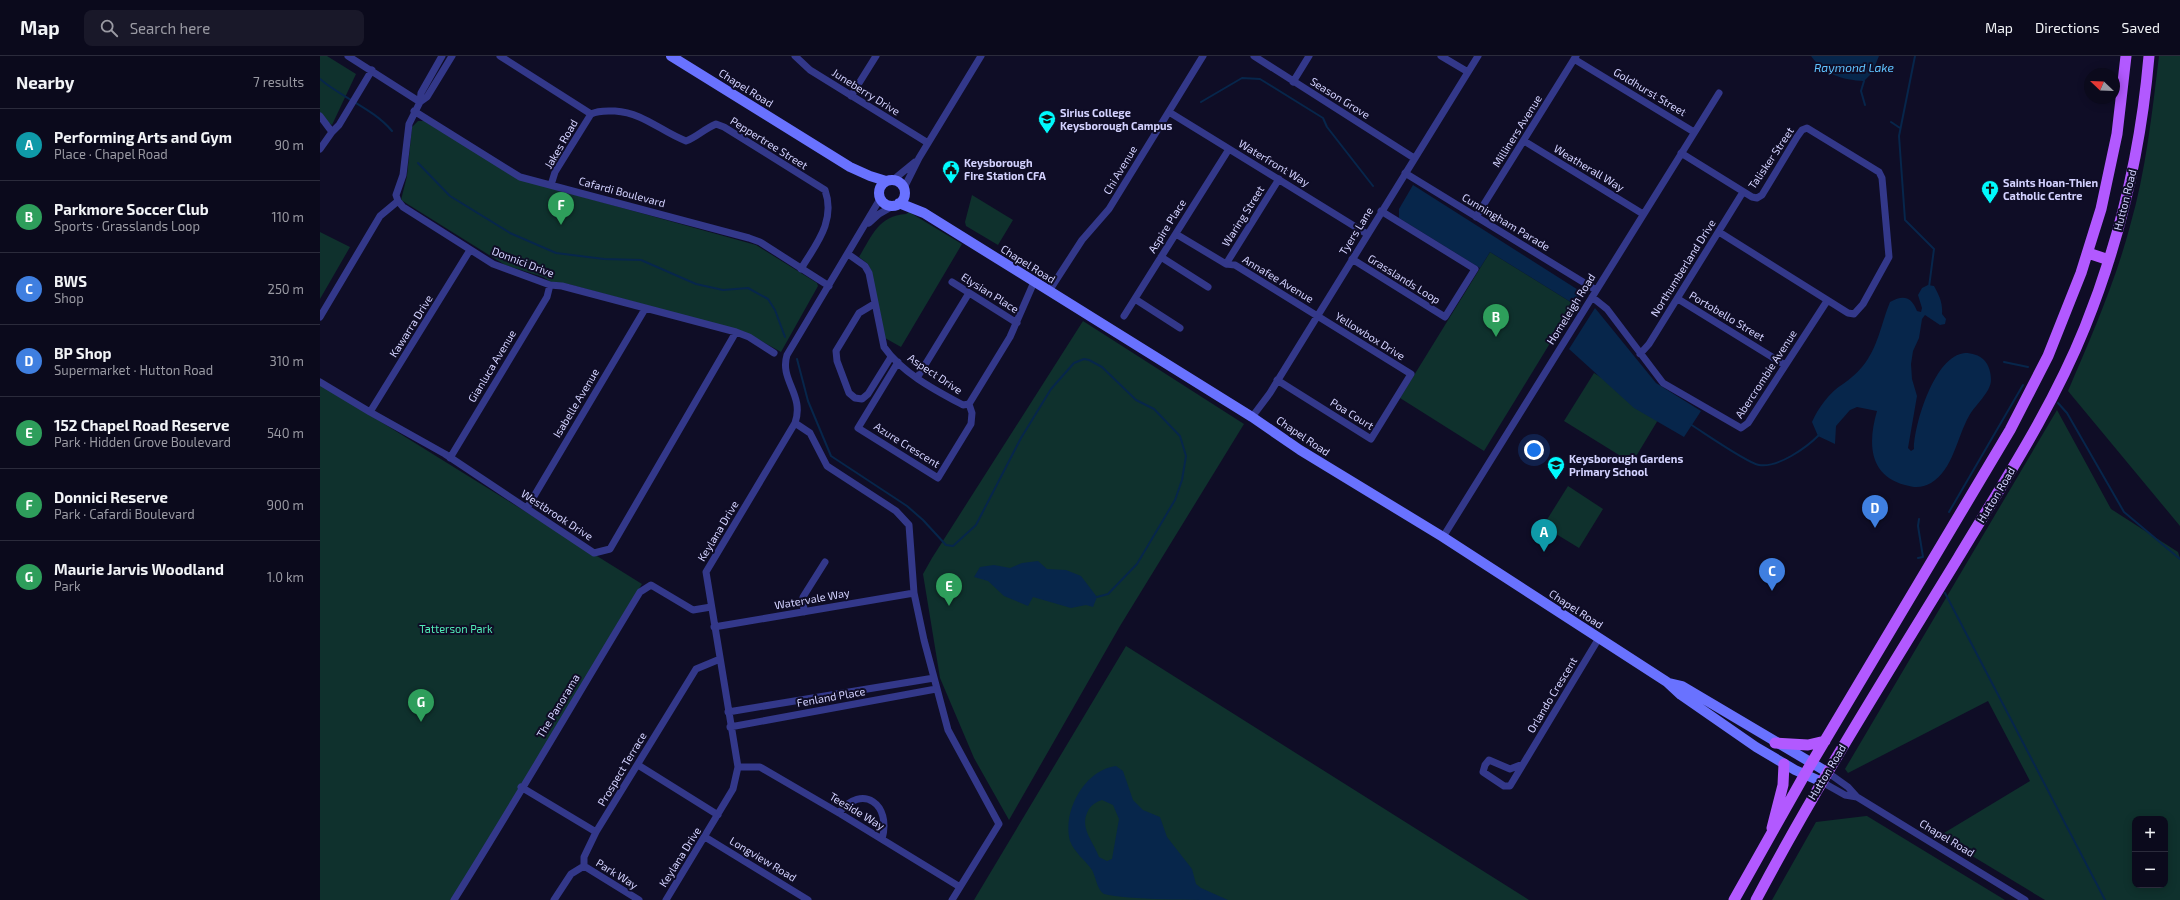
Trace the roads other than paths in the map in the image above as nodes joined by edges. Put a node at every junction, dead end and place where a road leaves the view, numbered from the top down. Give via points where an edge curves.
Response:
1 (348, 56) edge
2 (442, 56) edge
3 (452, 56) edge
4 (500, 56) edge
5 (671, 56) edge
6 (795, 56) edge
7 (876, 56) edge
8 (981, 56) edge
9 (1203, 56) edge
10 (1254, 56) edge
11 (1310, 56) edge
12 (1441, 56) edge
13 (1478, 56) edge
14 (2126, 56) edge
15 (2149, 56) edge
16 (1575, 57) edge
17 (372, 70) junction
18 (1468, 72) junction
19 (1293, 82) junction
20 (1719, 93) dead end
21 (851, 96) junction
22 (420, 102) junction
23 (414, 111) junction
24 (1169, 112) junction
25 (591, 114) junction
26 (320, 116) edge
27 (332, 132) junction
28 (1694, 132) junction
29 (1524, 141) junction
30 (928, 143) junction
31 (320, 149) edge
32 (1229, 149) junction
33 (1681, 153) junction
34 (919, 158) junction
35 (1414, 158) junction
36 (850, 166) junction
37 (1405, 174) junction
38 (1279, 179) junction
39 (890, 181) junction
40 (551, 185) junction
41 (904, 190) junction
42 (1743, 192) junction
43 (880, 196) junction
44 (398, 202) junction
45 (896, 204) junction
46 (1381, 211) junction
47 (924, 213) junction
48 (1643, 214) junction
49 (1476, 217) junction
50 (1719, 232) junction
51 (1176, 234) junction
52 (1367, 234) junction
53 (859, 235) junction
54 (470, 250) junction
55 (2088, 253) junction
56 (848, 254) junction
57 (1161, 257) junction
58 (1352, 259) junction
59 (2109, 260) junction
60 (1226, 264) junction
61 (801, 269) junction
62 (952, 282) dead end
63 (1034, 282) junction
64 (550, 285) junction
65 (829, 286) junction
66 (1208, 287) dead end
67 (1596, 290) junction
68 (1049, 291) junction
69 (969, 293) junction
70 (1592, 297) junction
71 (1135, 299) junction
72 (1678, 299) junction
73 (1827, 301) junction
74 (874, 304) junction
75 (645, 309) junction
76 (1317, 315) junction
77 (1124, 316) dead end
78 (320, 317) edge
79 (1017, 323) junction
80 (1180, 328) dead end
81 (736, 332) junction
82 (774, 353) dead end
83 (1640, 354) junction
84 (891, 357) junction
85 (898, 362) junction
86 (1785, 364) junction
87 (1411, 374) joint
88 (917, 378) junction
89 (1277, 380) junction
90 (320, 382) edge
91 (969, 404) junction
92 (370, 412) junction
93 (1252, 417) junction
94 (795, 423) junction
95 (450, 458) junction
96 (527, 508) junction
97 (1443, 537) junction
98 (825, 562) dead end
99 (914, 593) junction
100 (711, 608) junction
101 (804, 612) junction
102 (714, 627) junction
103 (1599, 638) junction
104 (720, 659) junction
105 (934, 678) junction
106 (1667, 682) junction
107 (936, 689) junction
108 (728, 712) junction
109 (730, 727) junction
110 (1825, 741) junction
111 (1775, 743) junction
112 (1523, 764) junction
113 (1784, 764) junction
114 (1811, 764) junction
115 (638, 765) junction
116 (738, 767) junction
117 (1805, 774) junction
118 (1824, 777) junction
119 (521, 787) junction
120 (1857, 797) junction
121 (839, 813) junction
122 (718, 815) junction
123 (596, 832) junction
124 (705, 837) junction
125 (1770, 837) junction
126 (882, 839) junction
127 (584, 866) junction
128 (960, 887) junction
129 (454, 900) edge
130 (554, 900) edge
131 (638, 900) edge
132 (666, 900) edge
133 (808, 900) edge
134 (952, 900) edge
135 (1734, 900) edge
136 (1756, 900) edge
137 (2026, 900) edge

1 - 17 street
2 - 22 street via 421,93
3 - 22 street via 427,98
4 - 25 street
5 - 36 main road, Chapel Road
6 - 21 street, Juneberry Drive via 810,70
7 - 21 street
8 - 30 street
9 - 24 street, Chi Avenue
10 - 19 street, Season Grove
11 - 19 street
12 - 18 street
13 - 18 street, Tyers Lane
14 - 55 main road, Hutton Road via 2117,134
15 - 59 main road, Hutton Road via 2133,170
16 - 28 street, Goldhurst Street
16 - 29 street, Milliners Avenue
17 - 22 street
17 - 27 street via 339,125
18 - 35 street, Tyers Lane
19 - 35 street, Season Grove
20 - 28 street, Homeleigh Road
21 - 30 street, Juneberry Drive
22 - 23 street
23 - 40 street, Cafardi Boulevard via 520,177
23 - 44 street via 406,137 403,175 396,195
24 - 32 street, Waterfront Way
24 - 68 street, Chi Avenue via 1109,209 1082,240
25 - 40 street, Jakes Road via 555,172
25 - 61 street, Peppertree Street via 599,110 630,112 686,142 716,124 825,190 828,198 827,222
26 - 27 street
27 - 31 street
28 - 33 street, Homeleigh Road
29 - 48 street, Weatherall Way
29 - 49 street, Milliners Avenue
30 - 34 street
32 - 38 street, Waterfront Way
32 - 51 street, Aspire Place
33 - 42 street, Talisker Street
33 - 48 street, Homeleigh Road
34 - 39 street
34 - 41 street
35 - 37 street, Tyers Lane
36 - 39 main road, Chapel Road via 870,176
36 - 43 main road, Chapel Road
37 - 46 street, Tyers Lane
37 - 49 street, Cunningham Parade
38 - 52 street, Waterfront Way
38 - 60 street, Waring Street
39 - 41 main road via 900,183
39 - 43 main road via 881,187
40 - 61 street, Cafardi Boulevard via 749,238 760,242
41 - 45 main road
41 - 47 main road, Chapel Road
42 - 50 street, Northumberland Drive
42 - 73 street, Talisker Street via 1757,198 1762,196 1797,137 1802,130 1808,128 1879,172 1882,178 1889,257 1856,313 1848,313
43 - 45 main road via 886,204
43 - 53 street, Keylana Drive
44 - 54 street, Donnici Drive
44 - 78 street via 380,216
45 - 47 main road, Chapel Road
45 - 53 street, Keylana Drive via 879,214
46 - 52 street, Tyers Lane
46 - 58 street, Grasslands Loop via 1475,269 1445,318
47 - 63 main road, Chapel Road
48 - 67 street, Homeleigh Road
49 - 67 street, Cunningham Parade
50 - 72 street, Northumberland Drive
50 - 73 street, Talisker Street
51 - 57 street, Aspire Place
51 - 60 street, Annafee Avenue
52 - 58 street, Tyers Lane
53 - 56 street, Keylana Drive
54 - 64 street, Donnici Drive via 493,264
54 - 92 street, Kawarra Drive
55 - 59 main road
55 - 110 main road, Hutton Road via 2061,326 2023,406
56 - 65 street, Keylana Drive
56 - 74 street, Aspect Drive via 865,266 869,273
57 - 66 street
57 - 71 street, Aspire Place
58 - 76 street, Tyers Lane
59 - 118 main road, Hutton Road via 2084,329 2049,405
60 - 76 street, Annafee Avenue via 1235,265
61 - 65 street, Cafardi Boulevard
62 - 69 street, Elysian Place
63 - 68 main road, Chapel Road
63 - 79 street, Aspect Drive
64 - 75 street, Donnici Drive
64 - 95 street, Gianluca Avenue via 547,298
65 - 94 street, Keylana Drive via 785,361 787,374 799,405
67 - 70 street, Homeleigh Road
68 - 93 main road, Chapel Road
69 - 79 street, Elysian Place
69 - 88 street
70 - 83 street, Abercrombie Avenue via 1607,309
70 - 97 street, Homeleigh Road
71 - 77 street, Aspire Place
71 - 80 street
72 - 83 street, Northumberland Drive
72 - 86 street, Portobello Street
73 - 86 street, Abercrombie Avenue
74 - 84 street, Aspect Drive via 884,347
74 - 84 street via 859,313 836,351 837,361 850,393 855,398 862,399 868,394
75 - 81 street, Donnici Drive
75 - 96 street, Isabelle Avenue
76 - 87 street, Yellowbox Drive
76 - 89 street, Tyers Lane
79 - 91 street, Aspect Drive
81 - 82 street, Donnici Drive via 750,337
81 - 96 street, Westbrook Drive via 610,549 594,553
83 - 86 street, Abercrombie Avenue via 1663,383 1740,428 1748,423
84 - 85 street, Aspect Drive
85 - 88 street, Aspect Drive
85 - 91 street, Azure Crescent via 858,428 938,478 970,424 972,413
87 - 89 street, Poa Court via 1371,439
88 - 91 street, Aspect Drive via 963,405
89 - 93 street, Tyers Lane
90 - 92 street, Westbrook Drive
92 - 95 street, Westbrook Drive
93 - 97 main road, Chapel Road via 1349,481
94 - 99 street via 810,432 827,466 896,511 909,525
94 - 100 street, Keylana Drive via 709,565 706,579
95 - 96 street, Westbrook Drive
97 - 103 main road, Chapel Road
98 - 101 street via 802,597
99 - 101 street, Watervale Way
99 - 105 street
100 - 102 street, Keylana Drive
100 - 119 street, The Panorama via 693,610 651,585 640,592
101 - 102 street, Watervale Way
102 - 104 street, Keylana Drive
103 - 106 main road, Chapel Road
103 - 112 street, Orlando Crescent
104 - 108 street, Keylana Drive
104 - 115 street, Prospect Terrace via 696,669
105 - 107 street
105 - 108 street, Fenland Place
106 - 111 main road, Chapel Road via 1682,686
106 - 113 main road, Chapel Road via 1681,695
107 - 109 street, Fenland Place
107 - 128 street via 948,730 999,824
108 - 109 street, Keylana Drive
109 - 116 street, Keylana Drive
110 - 111 main road via 1808,745
110 - 114 main road, Hutton Road
111 - 114 main road, Chapel Road
112 - 112 street, Orlando Crescent via 1508,787 1483,772 1489,760 1510,769
113 - 117 main road, Chapel Road
113 - 125 main road via 1783,785 1774,812
114 - 117 main road, Hutton Road
114 - 118 main road, Chapel Road
115 - 122 street
115 - 123 street, Prospect Terrace
116 - 121 street, Teeside Way via 760,767
116 - 122 street, Keylana Drive via 733,789
117 - 118 main road, Chapel Road
117 - 125 main road, Hutton Road
118 - 120 street, Chapel Road via 1848,787
118 - 120 street, Chapel Road via 1846,795
118 - 136 main road, Hutton Road
119 - 123 street
119 - 129 street, The Panorama
120 - 137 street, Chapel Road
121 - 126 street, Teeside Way
121 - 126 street via 850,802 870,800 878,805 884,817
122 - 124 street, Keylana Drive
123 - 127 street, Prospect Terrace via 584,857
124 - 132 street, Keylana Drive
124 - 133 street, Longview Road
125 - 135 main road, Hutton Road
126 - 128 street, Teeside Way
127 - 130 street via 570,874
127 - 131 street, Park Way
128 - 134 street

